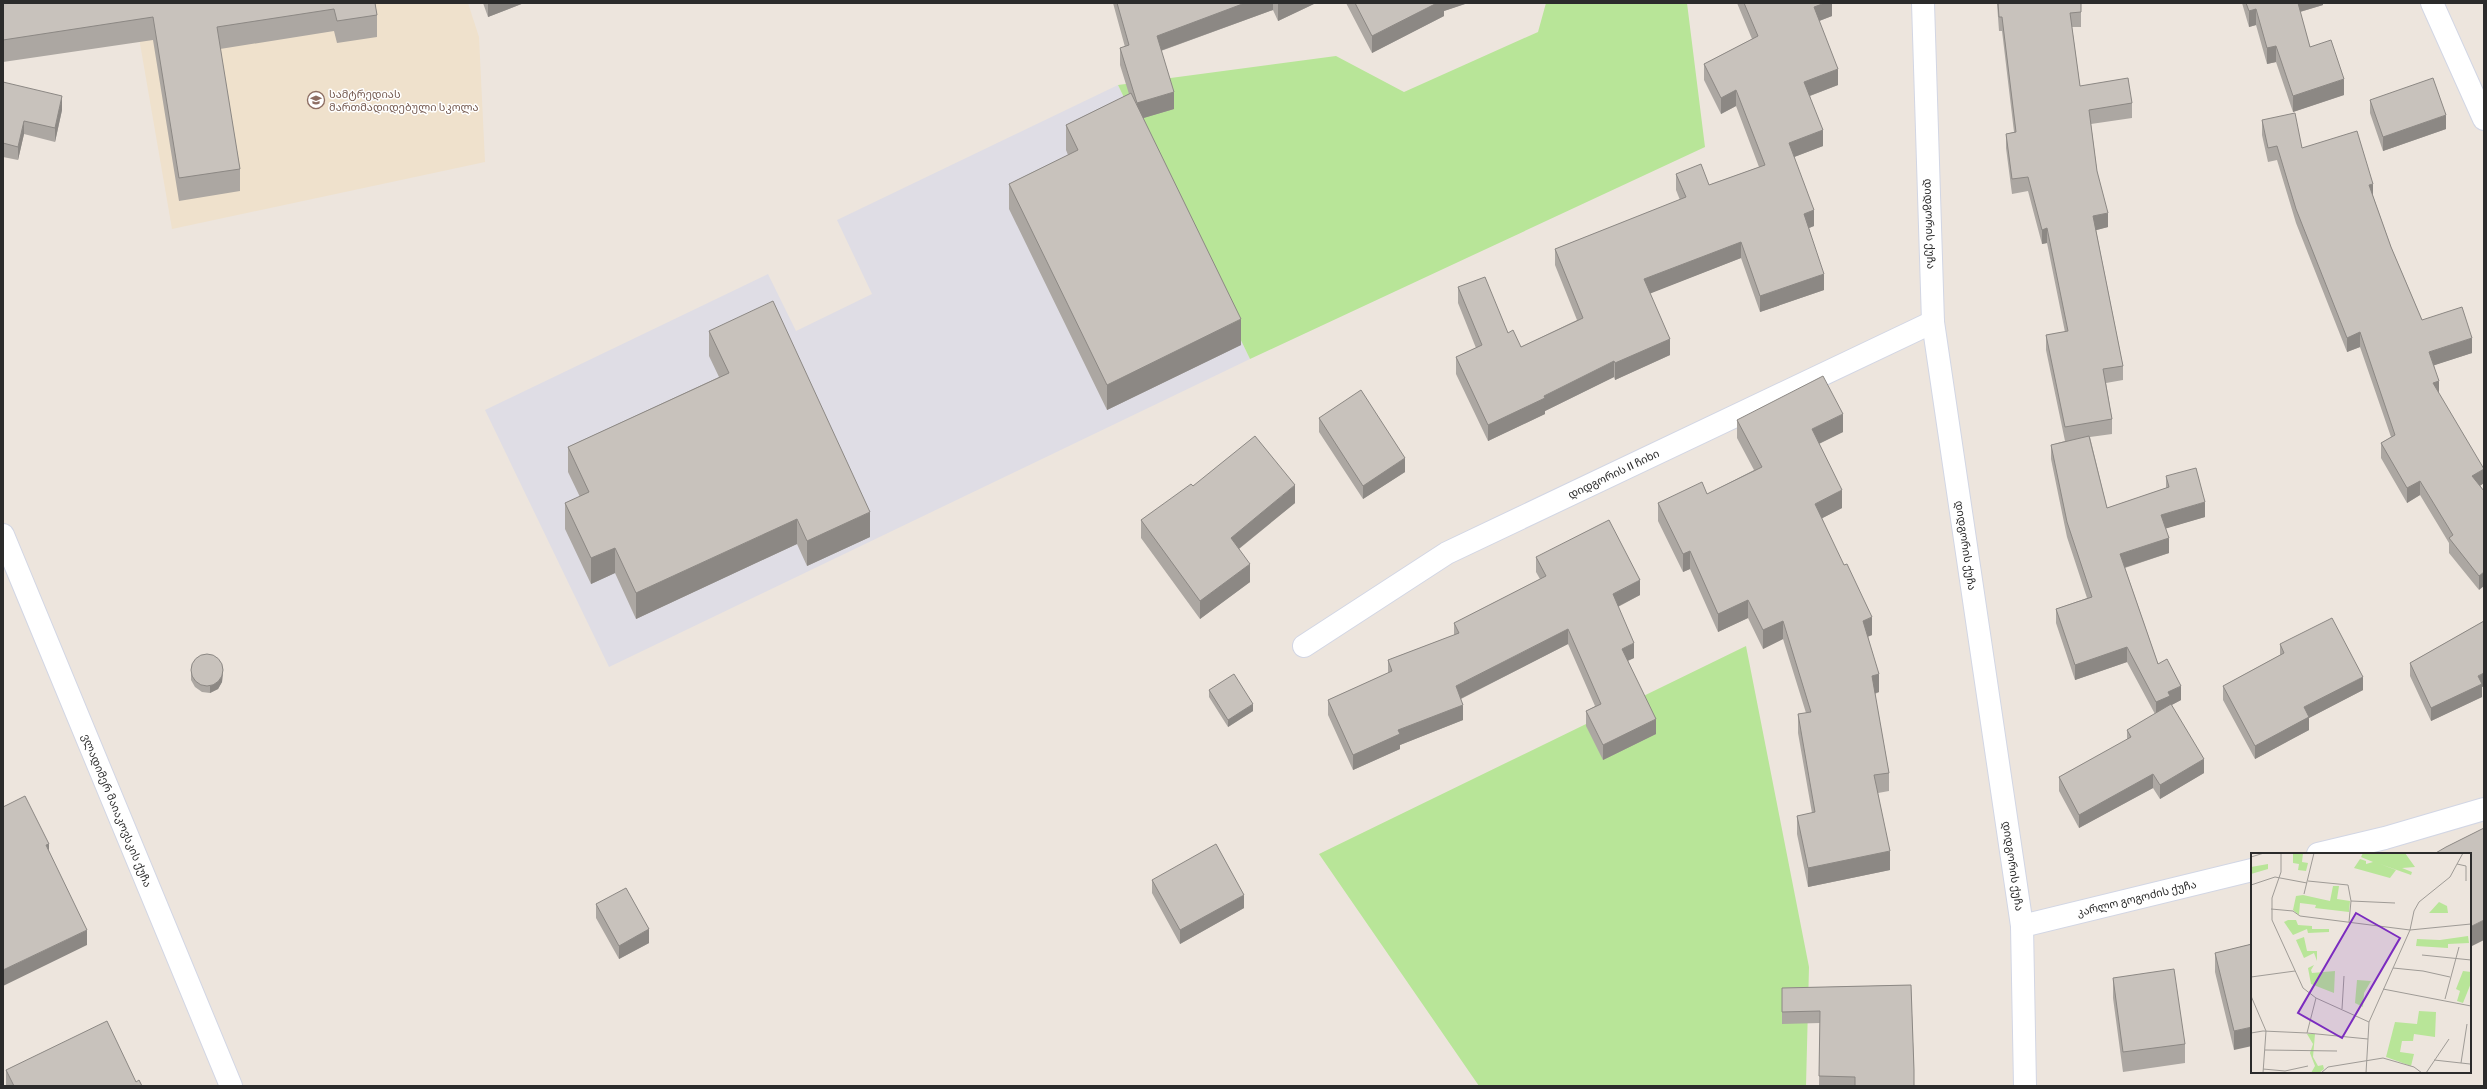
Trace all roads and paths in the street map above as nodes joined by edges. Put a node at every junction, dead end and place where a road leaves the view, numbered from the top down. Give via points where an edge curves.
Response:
1 (1923, 3) edge
2 (2432, 3) edge
3 (2484, 119) edge
4 (1933, 322) junction
5 (3, 535) edge
6 (1304, 646) dead end
7 (2484, 809) edge
8 (2322, 853) edge
9 (2251, 870) edge
10 (2022, 926) junction
11 (231, 1086) edge
12 (2025, 1086) edge

1 - 4 street, დიდგორის ქუჩა
2 - 3 street
4 - 6 street, დიდგორის II ჩიხი via 1447,553
4 - 10 street, დიდგორის ქუჩა
5 - 11 street, ვლადიმერ მაიაკოვსკის ქუჩა
7 - 8 street via 2385,838
9 - 10 street, კარლო გოგოძის ქუჩა
10 - 12 street, დიდგორის ქუჩა

